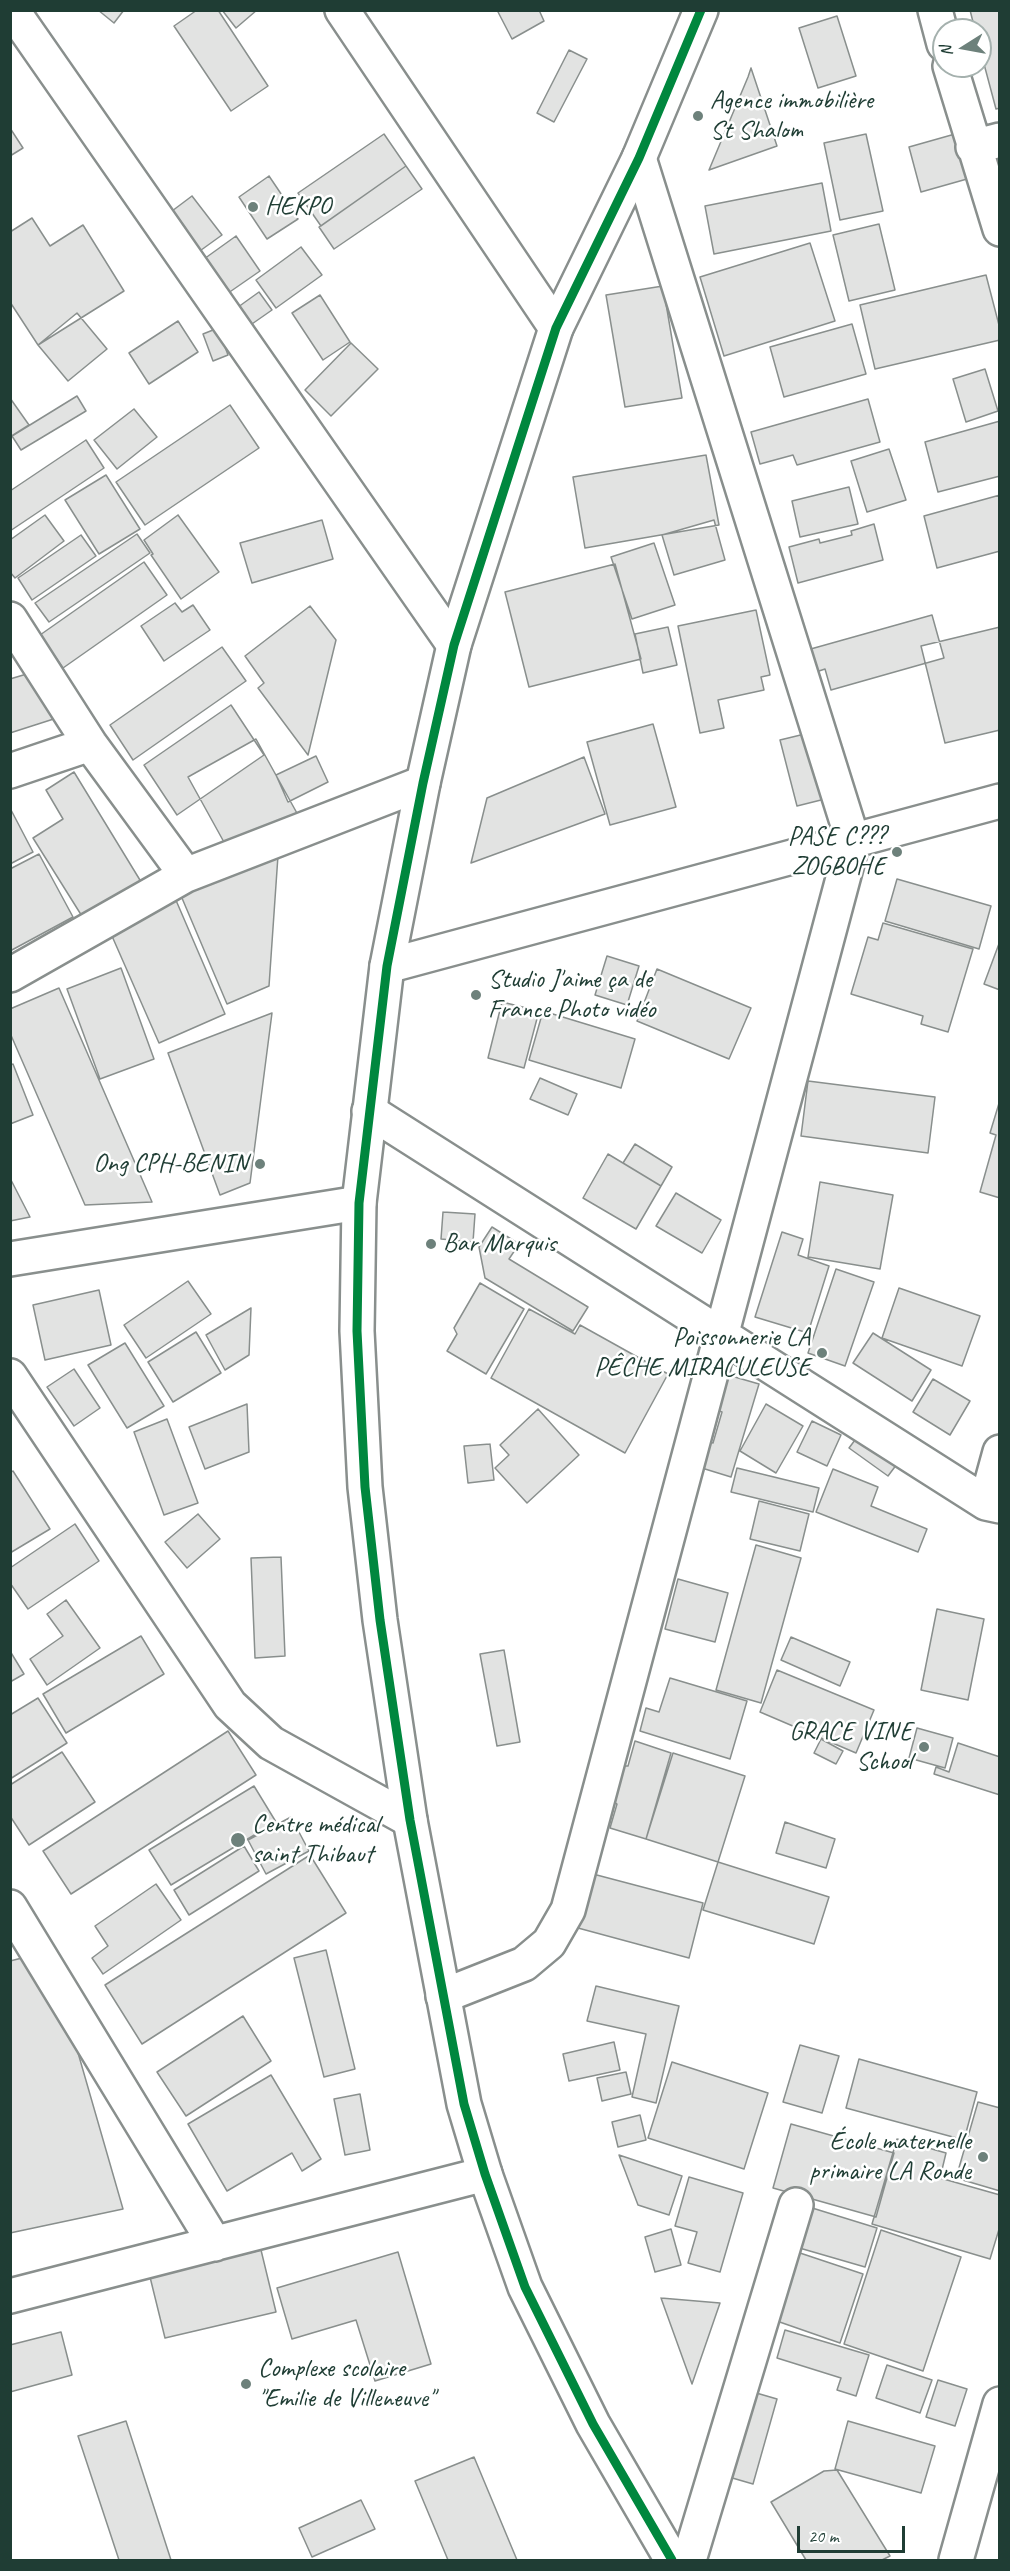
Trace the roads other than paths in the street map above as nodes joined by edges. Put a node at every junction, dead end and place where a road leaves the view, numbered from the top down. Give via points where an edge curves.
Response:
1 (12, 10) edge
2 (342, 10) edge
3 (701, 10) edge
4 (956, 78) edge
5 (986, 144) edge
6 (639, 158) junction
7 (999, 229) edge
8 (556, 328) junction
9 (10, 619) edge
10 (454, 645) junction
11 (90, 744) junction
12 (10, 771) edge
13 (423, 783) junction
14 (999, 801) edge
15 (853, 841) junction
16 (186, 875) junction
17 (387, 966) junction
18 (10, 975) edge
19 (369, 1111) junction
20 (359, 1203) junction
21 (10, 1259) edge
22 (720, 1333) junction
23 (10, 1376) edge
24 (999, 1452) edge
25 (992, 1504) edge
26 (410, 1820) junction
27 (10, 1907) edge
28 (443, 1996) junction
29 (485, 2174) junction
30 (796, 2205) dead end
31 (215, 2244) junction
32 (10, 2296) edge
33 (999, 2404) edge
34 (989, 2492) edge
35 (672, 2560) edge
36 (689, 2560) edge
37 (956, 2560) edge

1 - 10 street
2 - 8 street
3 - 6 street
4 - 5 street
5 - 7 street
6 - 8 street
6 - 15 street
8 - 10 street
9 - 11 street
10 - 13 street
11 - 12 street
11 - 16 street
13 - 16 street
13 - 17 street
14 - 15 street
15 - 17 street
15 - 22 street
16 - 18 street
17 - 19 street
19 - 20 street
19 - 22 street
20 - 21 street
20 - 26 street via 357,1331 365,1487
22 - 25 street
22 - 28 street via 568,1910 549,1943 524,1965
23 - 26 street via 230,1705 271,1743
24 - 25 street
26 - 28 street
27 - 31 street
28 - 29 street via 464,2104
29 - 31 street
29 - 35 street via 525,2287 560,2360
30 - 36 street
31 - 32 street
33 - 34 street
34 - 37 street

